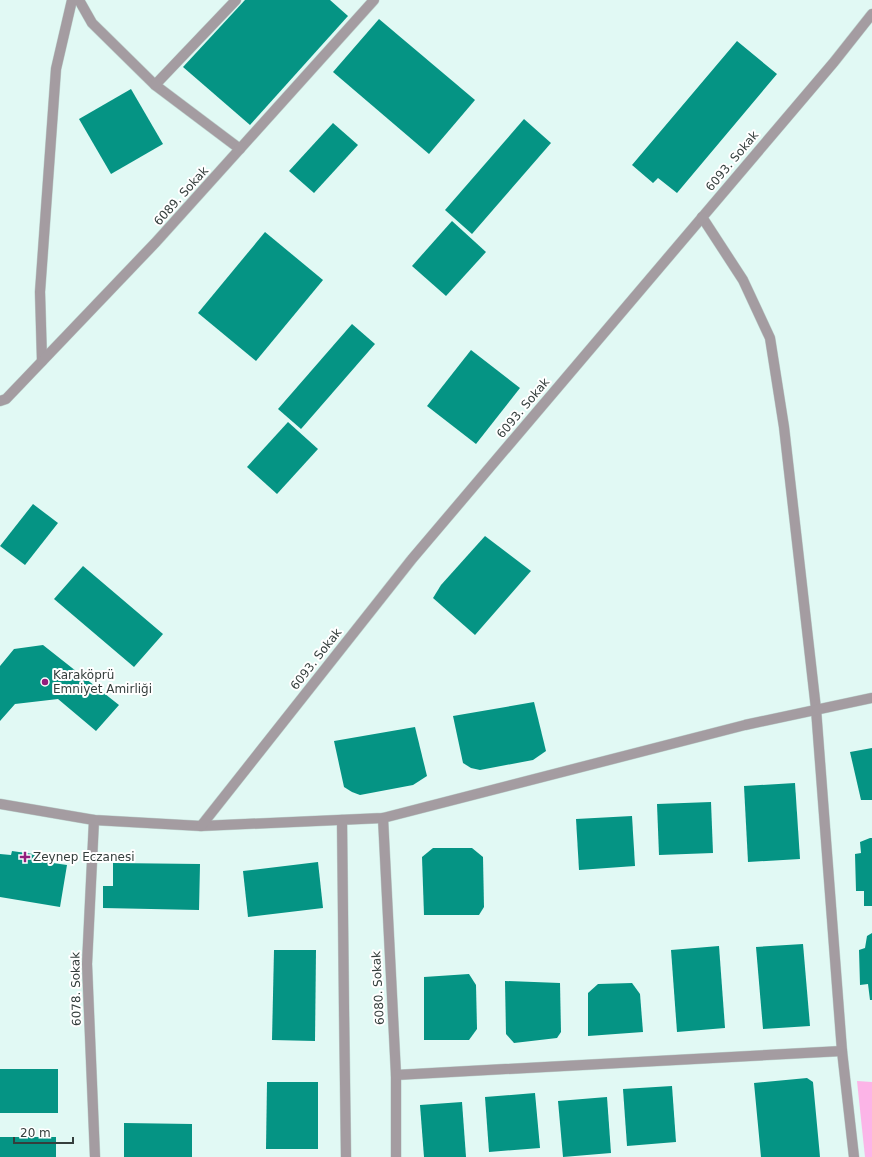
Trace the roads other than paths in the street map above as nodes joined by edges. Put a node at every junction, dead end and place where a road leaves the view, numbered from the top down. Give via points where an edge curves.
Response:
1 (72, 0) edge
2 (79, 0) edge
3 (236, 0) edge
4 (374, 0) edge
5 (872, 14) edge
6 (155, 85) junction
7 (240, 149) junction
8 (702, 217) junction
9 (42, 361) junction
10 (0, 401) edge
11 (872, 698) edge
12 (816, 709) junction
13 (0, 804) edge
14 (383, 818) junction
15 (94, 820) junction
16 (342, 820) junction
17 (201, 826) junction
18 (842, 1051) junction
19 (396, 1075) junction
20 (95, 1157) edge
21 (346, 1157) edge
22 (396, 1157) edge
23 (854, 1157) edge

1 - 9 street via 56,69 40,292
2 - 6 street via 92,23
3 - 6 street
4 - 7 street, 6089. Sokak
5 - 8 street, 6093. Sokak
6 - 7 street
7 - 9 street, 6089. Sokak via 156,242
8 - 12 street via 743,280 770,338 784,427
8 - 17 street, 6093. Sokak via 412,558
9 - 10 street, 6089. Sokak via 6,399
11 - 12 street
12 - 14 street
12 - 18 street
13 - 15 street
14 - 16 street
14 - 19 street, 6080. Sokak
15 - 17 street
15 - 20 street, 6078. Sokak via 87,964
16 - 17 street
16 - 21 street
18 - 19 street
18 - 23 street
19 - 22 street, 6080. Sokak

